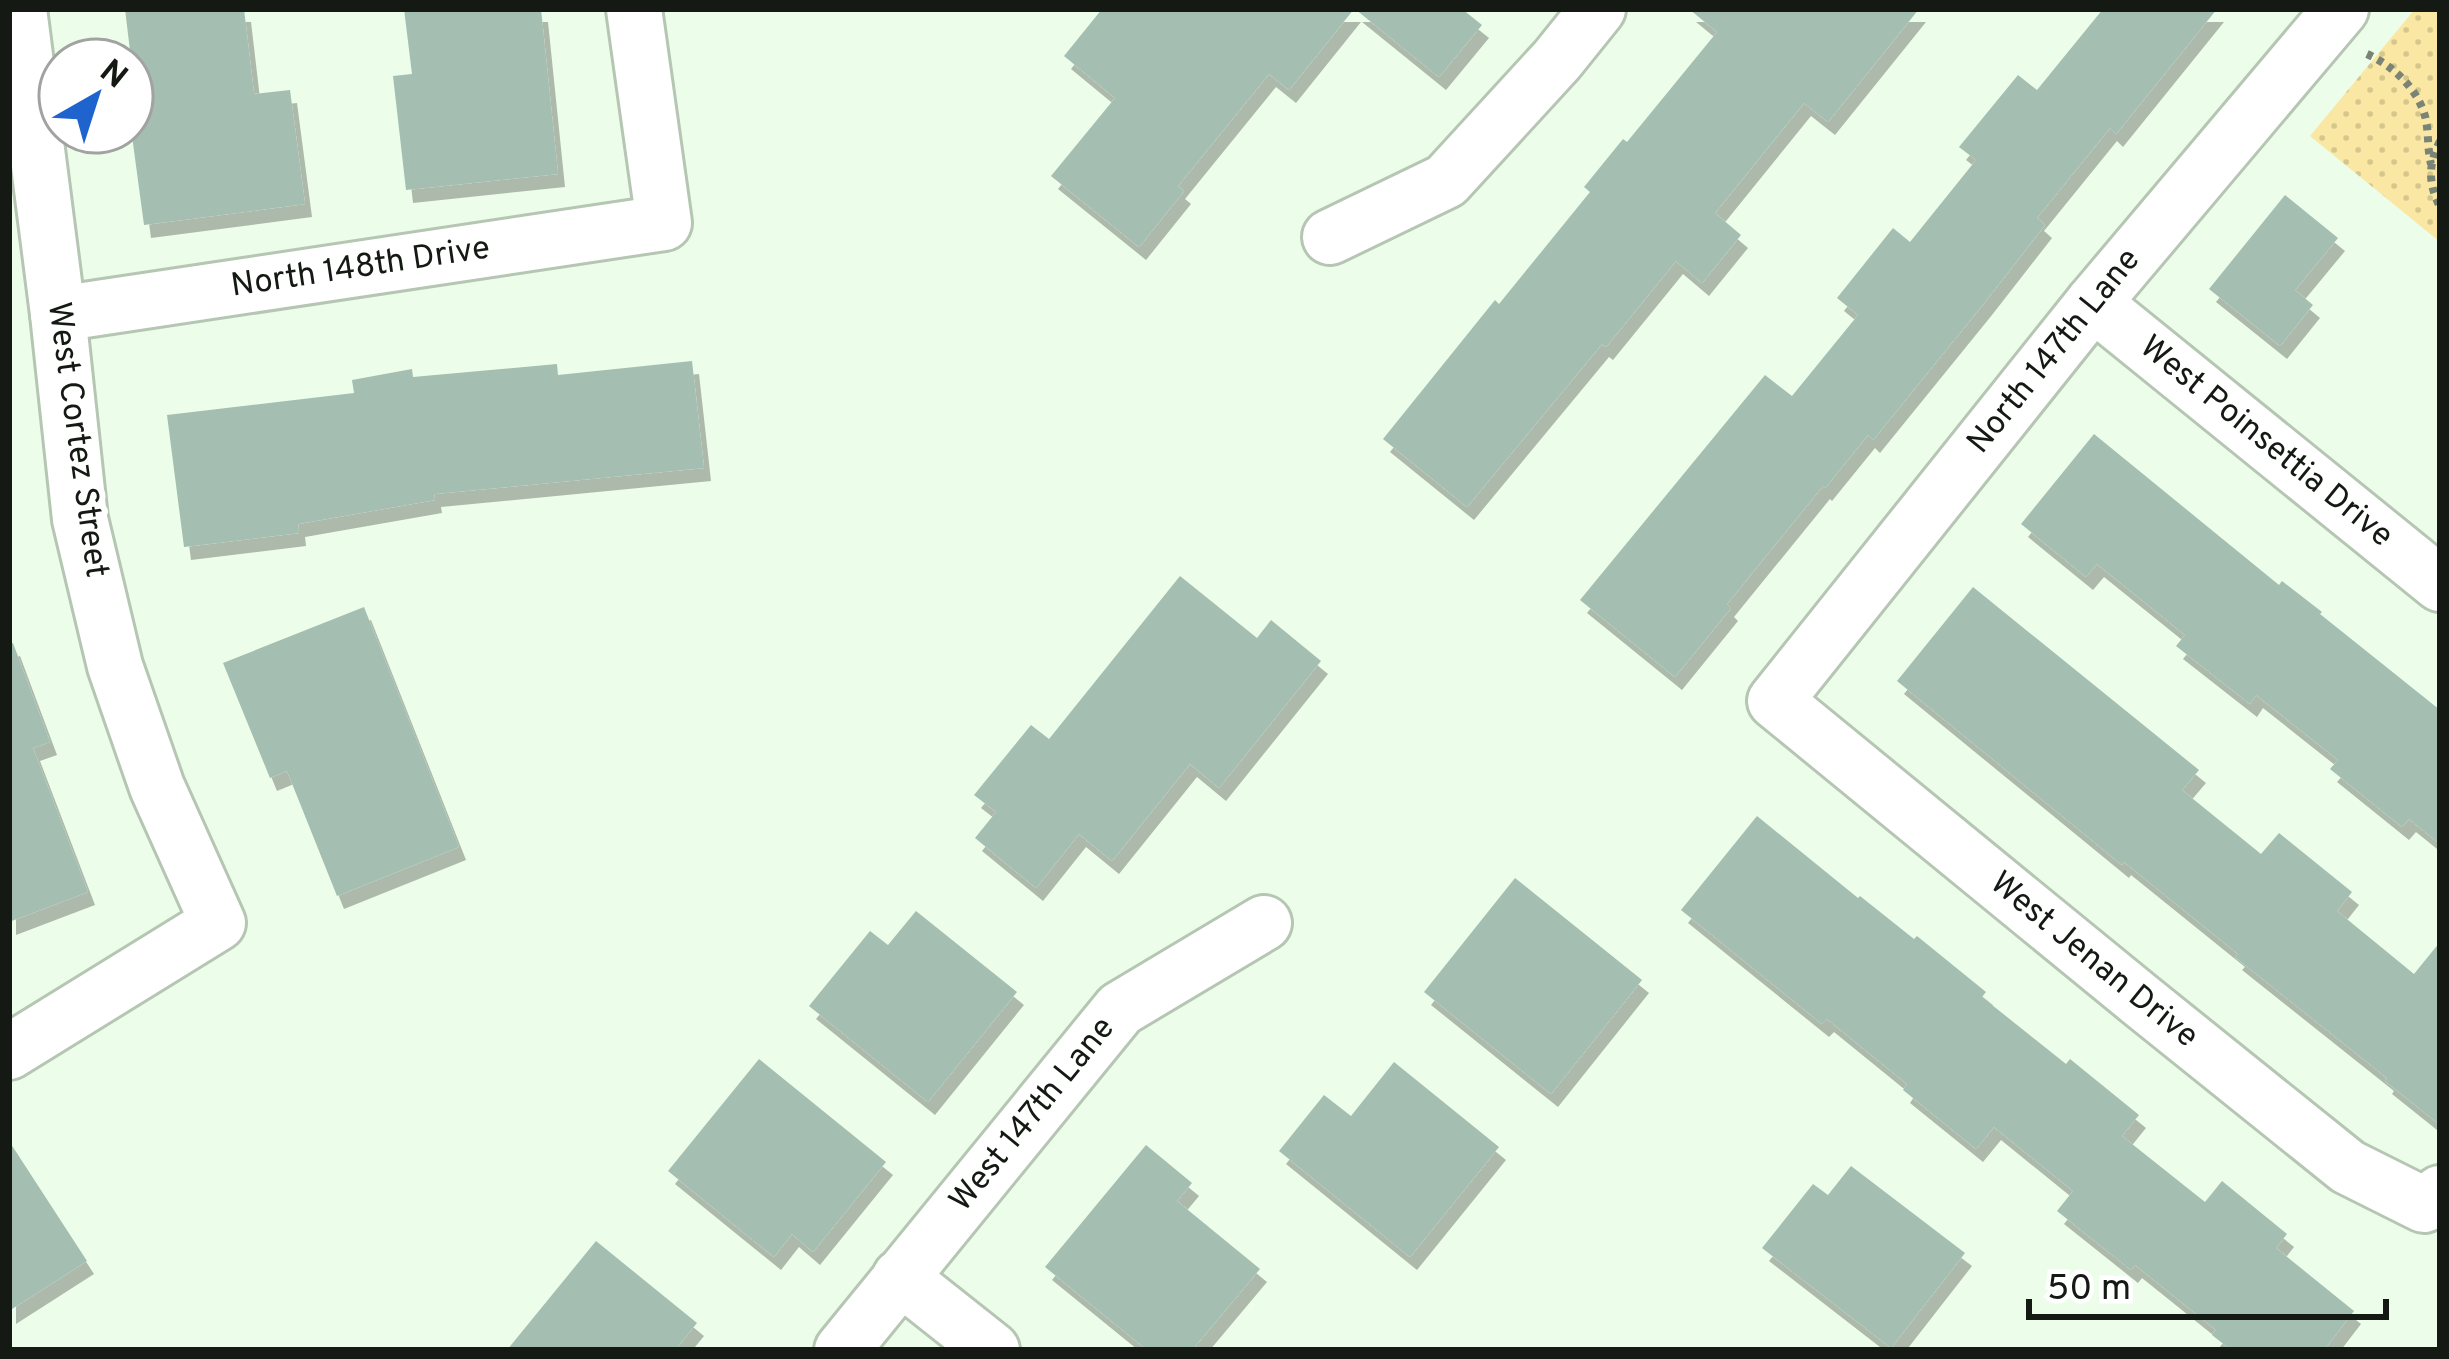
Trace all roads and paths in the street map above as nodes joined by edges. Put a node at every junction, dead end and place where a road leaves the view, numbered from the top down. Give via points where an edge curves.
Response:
1 (20, 9) edge
2 (634, 9) edge
3 (1598, 9) edge
4 (2353, 31) edge
5 (2440, 141) edge
6 (2431, 164) junction
7 (2440, 207) edge
8 (1330, 238) dead end
9 (2093, 303) junction
10 (58, 314) junction
11 (2440, 584) edge
12 (1774, 700) joint
13 (1264, 922) dead end
14 (9, 1052) edge
15 (2432, 1199) edge
16 (900, 1277) junction
17 (842, 1350) edge
18 (992, 1350) edge

1 - 10 street, West Cortez Street
2 - 10 street, North 148th Drive via 664,224
3 - 8 street via 1446,181
4 - 6 path via 2417,95
4 - 9 street, North 147th Lane
5 - 6 path
6 - 7 path
9 - 11 street, West Poinsettia Drive
9 - 12 street, North 147th Lane
10 - 14 street, West Cortez Street via 80,519 115,666 157,787 218,923
12 - 15 street, West Jenan Drive via 2348,1167
13 - 16 street, West 147th Lane via 1120,1010
16 - 17 street, West 147th Lane
16 - 18 street

